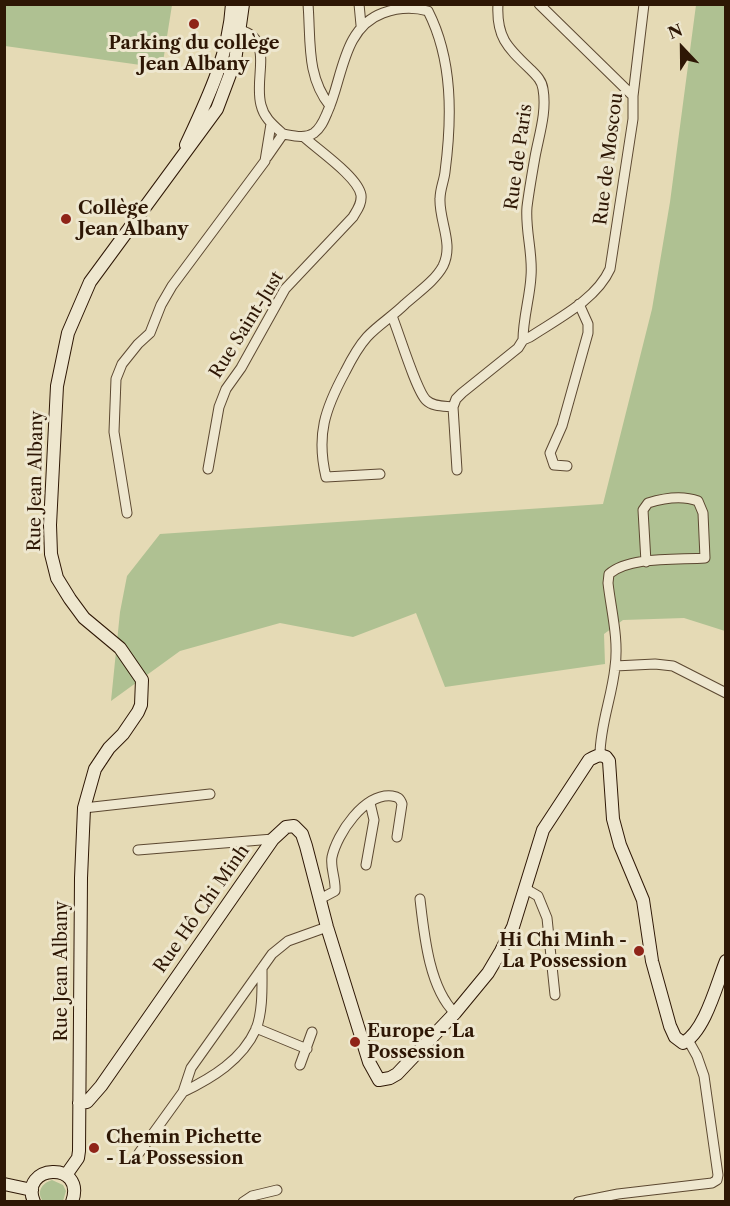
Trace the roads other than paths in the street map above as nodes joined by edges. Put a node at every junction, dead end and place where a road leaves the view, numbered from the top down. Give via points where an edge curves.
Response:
1 (232, 4) edge
2 (243, 4) edge
3 (308, 4) edge
4 (359, 4) edge
5 (498, 4) edge
6 (644, 4) edge
7 (543, 6) edge
8 (430, 8) edge
9 (361, 25) junction
10 (235, 29) junction
11 (633, 96) junction
12 (330, 106) junction
13 (271, 123) junction
14 (283, 134) junction
15 (304, 137) junction
16 (265, 161) junction
17 (579, 304) junction
18 (392, 316) junction
19 (523, 340) junction
20 (453, 407) junction
21 (567, 466) dead end
22 (208, 469) dead end
23 (457, 470) dead end
24 (380, 474) dead end
25 (127, 513) dead end
26 (646, 562) junction
27 (615, 666) junction
28 (726, 693) edge
29 (600, 755) junction
30 (210, 794) dead end
31 (370, 803) junction
32 (84, 808) junction
33 (398, 837) dead end
34 (273, 839) junction
35 (138, 850) dead end
36 (366, 865) dead end
37 (526, 889) junction
38 (320, 899) junction
39 (420, 900) dead end
40 (327, 927) junction
41 (726, 961) edge
42 (262, 968) junction
43 (555, 995) dead end
44 (455, 1013) junction
45 (256, 1028) junction
46 (312, 1032) dead end
47 (688, 1040) junction
48 (307, 1049) junction
49 (300, 1065) dead end
50 (183, 1092) junction
51 (79, 1103) junction
52 (139, 1153) dead end
53 (66, 1175) junction
54 (4, 1184) edge
55 (277, 1190) dead end
56 (33, 1196) edge
57 (72, 1202) edge
58 (243, 1202) edge
59 (578, 1202) edge

1 - 10 street, Rue Jean Albany
2 - 10 street, Rue Jean Albany
3 - 12 street via 312,72
4 - 9 street
5 - 19 street, Rue de Paris via 502,40 537,76 544,90 542,126 527,210 531,278
6 - 11 street, Rue de Moscou
7 - 11 street
8 - 9 street via 386,12
8 - 18 street via 440,36 449,95 440,199 447,252 439,272
9 - 12 street via 351,41
10 - 13 street via 252,34 260,48 259,95
10 - 32 street, Rue Jean Albany via 177,164 90,282 68,333 57,386 50,525 57,578 84,618 120,648 142,680 138,712 95,769
11 - 17 street, Rue de Moscou via 612,263 607,277
12 - 15 street via 317,131
13 - 14 street
13 - 16 street
14 - 15 street
14 - 16 street
15 - 22 street, Rue Saint-Just via 353,181 361,196 360,207 285,289 226,389 219,406
16 - 25 street via 172,286 150,333 122,364 116,379 114,432
17 - 19 street, Rue de Moscou
17 - 21 street via 588,333 562,426 550,453 554,465
18 - 20 street via 426,399 435,405
18 - 24 street via 353,357 334,391 321,432 326,477
19 - 20 street via 462,393
20 - 23 street
26 - 26 street via 705,558 703,513 698,501 660,499 648,503 643,510
26 - 27 street via 616,567 609,574
27 - 28 street via 673,666
27 - 29 street
29 - 37 street, Rue Hô Chi Minh via 589,760 543,830
29 - 47 street via 606,757 610,767 613,819 643,900 652,961 670,1026 678,1041
30 - 32 street
31 - 33 street via 386,796 400,799
31 - 36 street via 374,820
31 - 38 street via 352,818 339,839 332,858 335,891
32 - 51 street, Rue Jean Albany
34 - 35 street
34 - 38 street, Rue Hô Chi Minh via 286,827 298,829
34 - 51 street, Rue Hô Chi Minh via 101,1086 87,1102
37 - 43 street via 538,896 547,918
37 - 44 street, Rue Hô Chi Minh via 501,951
38 - 40 street, Rue Hô Chi Minh
39 - 44 street via 437,984 443,1000
40 - 42 street via 288,941
40 - 44 street, Rue Hô Chi Minh via 369,1062 379,1080 397,1074
41 - 47 street via 700,1025
42 - 45 street
42 - 50 street via 191,1068
45 - 48 street
45 - 50 street via 227,1065
46 - 48 street
47 - 59 street via 704,1076 717,1180
48 - 49 street
50 - 52 street
51 - 53 street, Rue Jean Albany via 78,1158
53 - 56 street via 48,1172 37,1179
53 - 57 street via 73,1186
54 - 56 street
55 - 58 street

